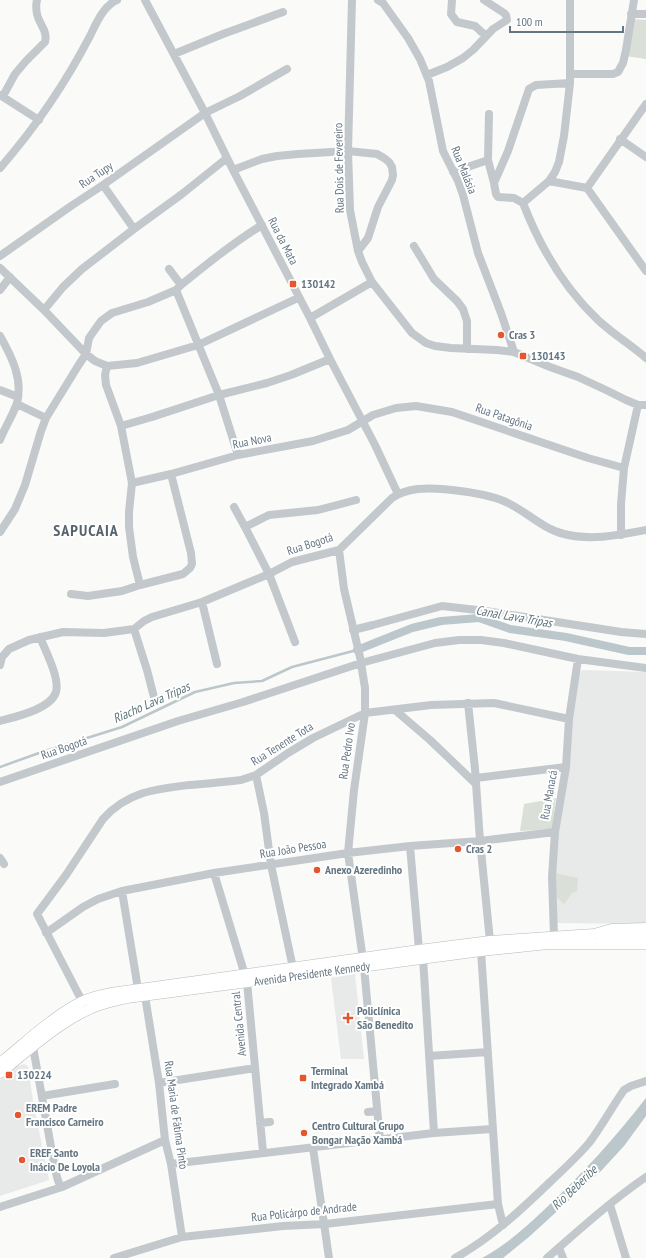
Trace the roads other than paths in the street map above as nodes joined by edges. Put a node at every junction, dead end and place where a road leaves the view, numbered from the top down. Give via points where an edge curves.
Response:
1 (37, 0) edge
2 (145, 0) edge
3 (352, 0) edge
4 (452, 0) edge
5 (484, 0) edge
6 (570, 0) edge
7 (634, 0) edge
8 (114, 1) edge
9 (382, 1) edge
10 (283, 12) dead end
11 (631, 14) junction
12 (646, 14) edge
13 (486, 36) junction
14 (174, 54) junction
15 (287, 69) dead end
16 (427, 74) junction
17 (570, 74) junction
18 (570, 83) junction
19 (1, 95) edge
20 (646, 104) edge
21 (205, 113) junction
22 (489, 114) dead end
23 (38, 120) junction
24 (620, 139) junction
25 (348, 151) junction
26 (227, 158) junction
27 (646, 158) edge
28 (488, 160) junction
29 (0, 168) edge
30 (233, 170) junction
31 (453, 172) junction
32 (549, 181) junction
33 (494, 183) junction
34 (103, 185) junction
35 (587, 188) junction
36 (523, 203) junction
37 (262, 225) junction
38 (134, 229) junction
39 (414, 246) dead end
40 (358, 251) junction
41 (0, 256) edge
42 (0, 268) edge
43 (169, 268) dead end
44 (646, 271) edge
45 (10, 277) junction
46 (372, 282) junction
47 (179, 288) junction
48 (0, 290) edge
49 (298, 298) junction
50 (44, 310) junction
51 (310, 318) junction
52 (0, 336) edge
53 (198, 345) junction
54 (467, 349) junction
55 (514, 352) junction
56 (86, 354) junction
57 (646, 358) edge
58 (330, 359) junction
59 (108, 366) junction
60 (0, 390) edge
61 (219, 395) junction
62 (17, 401) junction
63 (642, 405) edge
64 (373, 416) joint
65 (46, 418) junction
66 (363, 422) junction
67 (122, 426) junction
68 (0, 440) edge
69 (238, 455) junction
70 (624, 468) junction
71 (171, 474) junction
72 (132, 483) junction
73 (398, 494) junction
74 (356, 500) dead end
75 (234, 507) dead end
76 (245, 527) junction
77 (646, 530) edge
78 (0, 532) edge
79 (621, 535) junction
80 (339, 550) junction
81 (269, 574) junction
82 (140, 585) junction
83 (71, 594) dead end
84 (202, 602) junction
85 (134, 629) junction
86 (354, 630) junction
87 (646, 634) edge
88 (40, 637) junction
89 (295, 642) dead end
90 (578, 659) junction
91 (361, 660) junction
92 (217, 664) dead end
93 (0, 665) edge
94 (646, 668) edge
95 (155, 700) dead end
96 (468, 703) junction
97 (395, 710) junction
98 (365, 713) junction
99 (569, 719) junction
100 (0, 721) edge
101 (566, 767) junction
102 (256, 775) junction
103 (476, 781) junction
104 (0, 782) edge
105 (555, 832) junction
106 (480, 841) junction
107 (410, 846) junction
108 (348, 853) junction
109 (271, 865) junction
110 (214, 873) junction
111 (122, 891) junction
112 (646, 928) edge
113 (46, 933) junction
114 (594, 934) junction
115 (554, 936) junction
116 (646, 936) edge
117 (490, 941) junction
118 (646, 944) edge
119 (481, 951) junction
120 (421, 954) junction
121 (363, 962) junction
122 (293, 968) junction
123 (245, 978) junction
124 (141, 992) junction
125 (82, 1001) junction
126 (33, 1047) junction
127 (488, 1052) junction
128 (429, 1056) junction
129 (0, 1063) edge
130 (255, 1068) junction
131 (0, 1073) edge
132 (646, 1081) edge
133 (159, 1083) junction
134 (115, 1084) dead end
135 (42, 1096) junction
136 (377, 1111) junction
137 (368, 1112) dead end
138 (270, 1122) dead end
139 (260, 1123) junction
140 (492, 1129) junction
141 (434, 1133) junction
142 (165, 1140) junction
143 (380, 1140) junction
144 (313, 1148) junction
145 (263, 1152) junction
146 (171, 1164) junction
147 (646, 1177) edge
148 (62, 1187) junction
149 (498, 1204) junction
150 (610, 1205) junction
151 (0, 1207) edge
152 (325, 1224) junction
153 (503, 1226) junction
154 (182, 1237) junction
155 (559, 1248) junction
156 (114, 1258) edge
157 (329, 1258) edge
158 (455, 1258) edge
159 (548, 1258) edge
160 (563, 1258) edge
161 (626, 1258) edge

1 - 19 street via 37,13 46,40 15,74
2 - 14 street, Rua da Mata
3 - 25 street, Rua Dois de Fevereiro
4 - 13 street via 451,14 457,22 472,25
5 - 13 street via 504,13 507,18
6 - 17 street
7 - 11 street
8 - 23 street via 99,18 78,60
9 - 16 street, Rua Malásia via 408,38
10 - 14 street
11 - 12 street
11 - 17 street via 623,64 618,72
13 - 16 street via 463,58
14 - 21 street, Rua da Mata
15 - 21 street, Rua Tupy
16 - 31 street, Rua Malásia via 443,151
17 - 18 street
18 - 32 street via 560,162
18 - 33 street via 530,87
19 - 23 street
20 - 24 street
21 - 26 street, Rua da Mata
21 - 34 street, Rua Tupy
22 - 28 street
23 - 29 street
24 - 27 street
24 - 35 street
25 - 30 street via 277,156
25 - 40 street, Rua Dois de Fevereiro via 350,210
25 - 40 street via 377,154 389,162 393,175 378,207 371,232
26 - 30 street, Rua da Mata
26 - 38 street
28 - 31 street
28 - 33 street
30 - 37 street, Rua da Mata
31 - 55 street, Rua Malásia via 463,195 478,253
32 - 35 street
32 - 36 street
33 - 36 street via 498,197 514,198
34 - 38 street
34 - 41 street, Rua Tupy
35 - 44 street
36 - 57 street via 538,239 575,296 599,320
37 - 47 street
37 - 49 street, Rua da Mata
38 - 50 street via 69,280
39 - 54 street via 434,279 463,308 468,321
40 - 46 street, Rua Dois de Fevereiro
42 - 45 street
43 - 47 street
45 - 48 street
45 - 50 street
46 - 51 street
46 - 54 street, Rua Dois de Fevereiro via 418,338 435,346
47 - 53 street
47 - 56 street via 106,316 89,338
49 - 51 street, Rua da Mata
49 - 53 street
50 - 56 street
51 - 58 street, Rua da Mata
52 - 62 street via 12,356 19,387
53 - 59 street via 136,363
53 - 61 street
54 - 55 street, Rua Dois de Fevereiro
55 - 63 street, Rua Dois de Fevereiro
56 - 59 street
56 - 65 street
58 - 61 street via 267,383
58 - 66 street, Rua da Mata
59 - 67 street via 105,375 106,385
60 - 62 street
61 - 67 street
61 - 69 street
62 - 65 street
62 - 68 street
63 - 70 street
64 - 66 street, Rua Nova
64 - 70 street, Rua Patagônia via 396,408 416,406 452,412
65 - 78 street via 25,485 15,509
66 - 69 street, Rua Nova via 348,430 313,441
66 - 73 street, Rua da Mata
67 - 72 street
69 - 71 street, Rua Nova
70 - 79 street via 620,504
71 - 72 street, Rua Nova
71 - 82 street via 192,564 183,574
72 - 82 street via 129,527
73 - 79 street, Rua Bogotá via 417,489 442,489 491,497 506,502 562,534 593,538
73 - 80 street, Rua Bogotá via 380,508
74 - 76 street via 318,510 268,515
75 - 76 street
76 - 81 street
77 - 79 street, Rua Bogotá
80 - 81 street, Rua Bogotá via 292,562
80 - 86 street, Rua Pedro Ivo via 344,589
81 - 84 street, Rua Bogotá
81 - 89 street
82 - 83 street via 100,595
84 - 85 street, Rua Bogotá via 152,617
84 - 92 street
85 - 88 street, Rua Bogotá via 63,632
85 - 95 street
86 - 87 street via 442,606
86 - 91 street, Rua Pedro Ivo
88 - 93 street, Rua Bogotá via 9,649 2,657
88 - 100 street via 52,666 56,692 52,698 32,711
90 - 91 street, Rua Bogotá via 504,643 459,640
90 - 94 street, Rua Bogotá
90 - 99 street, Rua Manacá
91 - 98 street, Rua Pedro Ivo
91 - 104 street, Rua Bogotá via 243,702 178,721
96 - 97 street, Rua Tenente Tota
96 - 99 street, Rua Tenente Tota via 494,703
96 - 103 street
97 - 98 street, Rua Tenente Tota
97 - 103 street
98 - 102 street, Rua Tenente Tota via 313,738
98 - 108 street, Rua Pedro Ivo
99 - 101 street, Rua Manacá
101 - 103 street
101 - 105 street, Rua Manacá
102 - 109 street
102 - 113 street, Rua Tenente Tota via 241,780 164,788 136,795 122,802 103,819 37,914
103 - 106 street
105 - 106 street, Rua João Pessoa
105 - 115 street, Rua Manacá via 552,877
106 - 107 street, Rua João Pessoa
106 - 117 street
107 - 108 street, Rua João Pessoa
107 - 120 street
108 - 109 street, Rua João Pessoa
108 - 121 street, Rua Pedro Ivo
109 - 110 street, Rua João Pessoa
109 - 122 street
110 - 111 street, Rua João Pessoa
110 - 123 street, Avenida Central
111 - 113 street, Rua João Pessoa via 83,907
111 - 124 street, Rua Maria de Fátima Pinto
112 - 114 main road, Avenida Presidente Kennedy via 612,929
113 - 125 street
114 - 115 main road, Avenida Presidente Kennedy
114 - 116 main road, Avenida Presidente Kennedy
115 - 117 main road, Avenida Presidente Kennedy
117 - 120 main road, Avenida Presidente Kennedy
118 - 119 main road, Avenida Presidente Kennedy via 548,944
119 - 120 main road, Avenida Presidente Kennedy
119 - 127 street
120 - 121 main road, Avenida Presidente Kennedy
120 - 128 street
121 - 122 main road, Avenida Presidente Kennedy
121 - 123 main road, Avenida Presidente Kennedy
121 - 136 street, Rua Pedro Ivo
122 - 123 main road, Avenida Presidente Kennedy
123 - 124 main road, Avenida Presidente Kennedy
123 - 130 street, Avenida Central
124 - 125 main road, Avenida Presidente Kennedy via 111,993
124 - 126 main road, Avenida Presidente Kennedy via 99,1005 76,1016
124 - 133 street, Rua Maria de Fátima Pinto
125 - 129 main road, Avenida Presidente Kennedy via 55,1018
126 - 131 main road, Avenida Presidente Kennedy
126 - 135 street
127 - 128 street
127 - 140 street
128 - 141 street
130 - 133 street
130 - 139 street, Avenida Central
132 - 153 street via 624,1090 577,1157
133 - 142 street, Rua Maria de Fátima Pinto
134 - 135 street
135 - 148 street via 55,1169
136 - 137 street
136 - 143 street, Rua Pedro Ivo
138 - 139 street
139 - 145 street, Avenida Central
140 - 141 street
140 - 149 street
141 - 143 street
142 - 146 street, Rua Maria de Fátima Pinto
142 - 148 street
143 - 144 street
144 - 145 street
144 - 152 street
145 - 146 street
146 - 154 street, Rua Maria de Fátima Pinto
147 - 150 street
148 - 151 street
149 - 152 street, Rua Policárpo de Andrade
149 - 153 street
150 - 155 street
150 - 161 street
152 - 154 street, Rua Policárpo de Andrade
152 - 157 street
153 - 158 street
154 - 156 street, Rua Policárpo de Andrade
155 - 159 street
155 - 160 street

